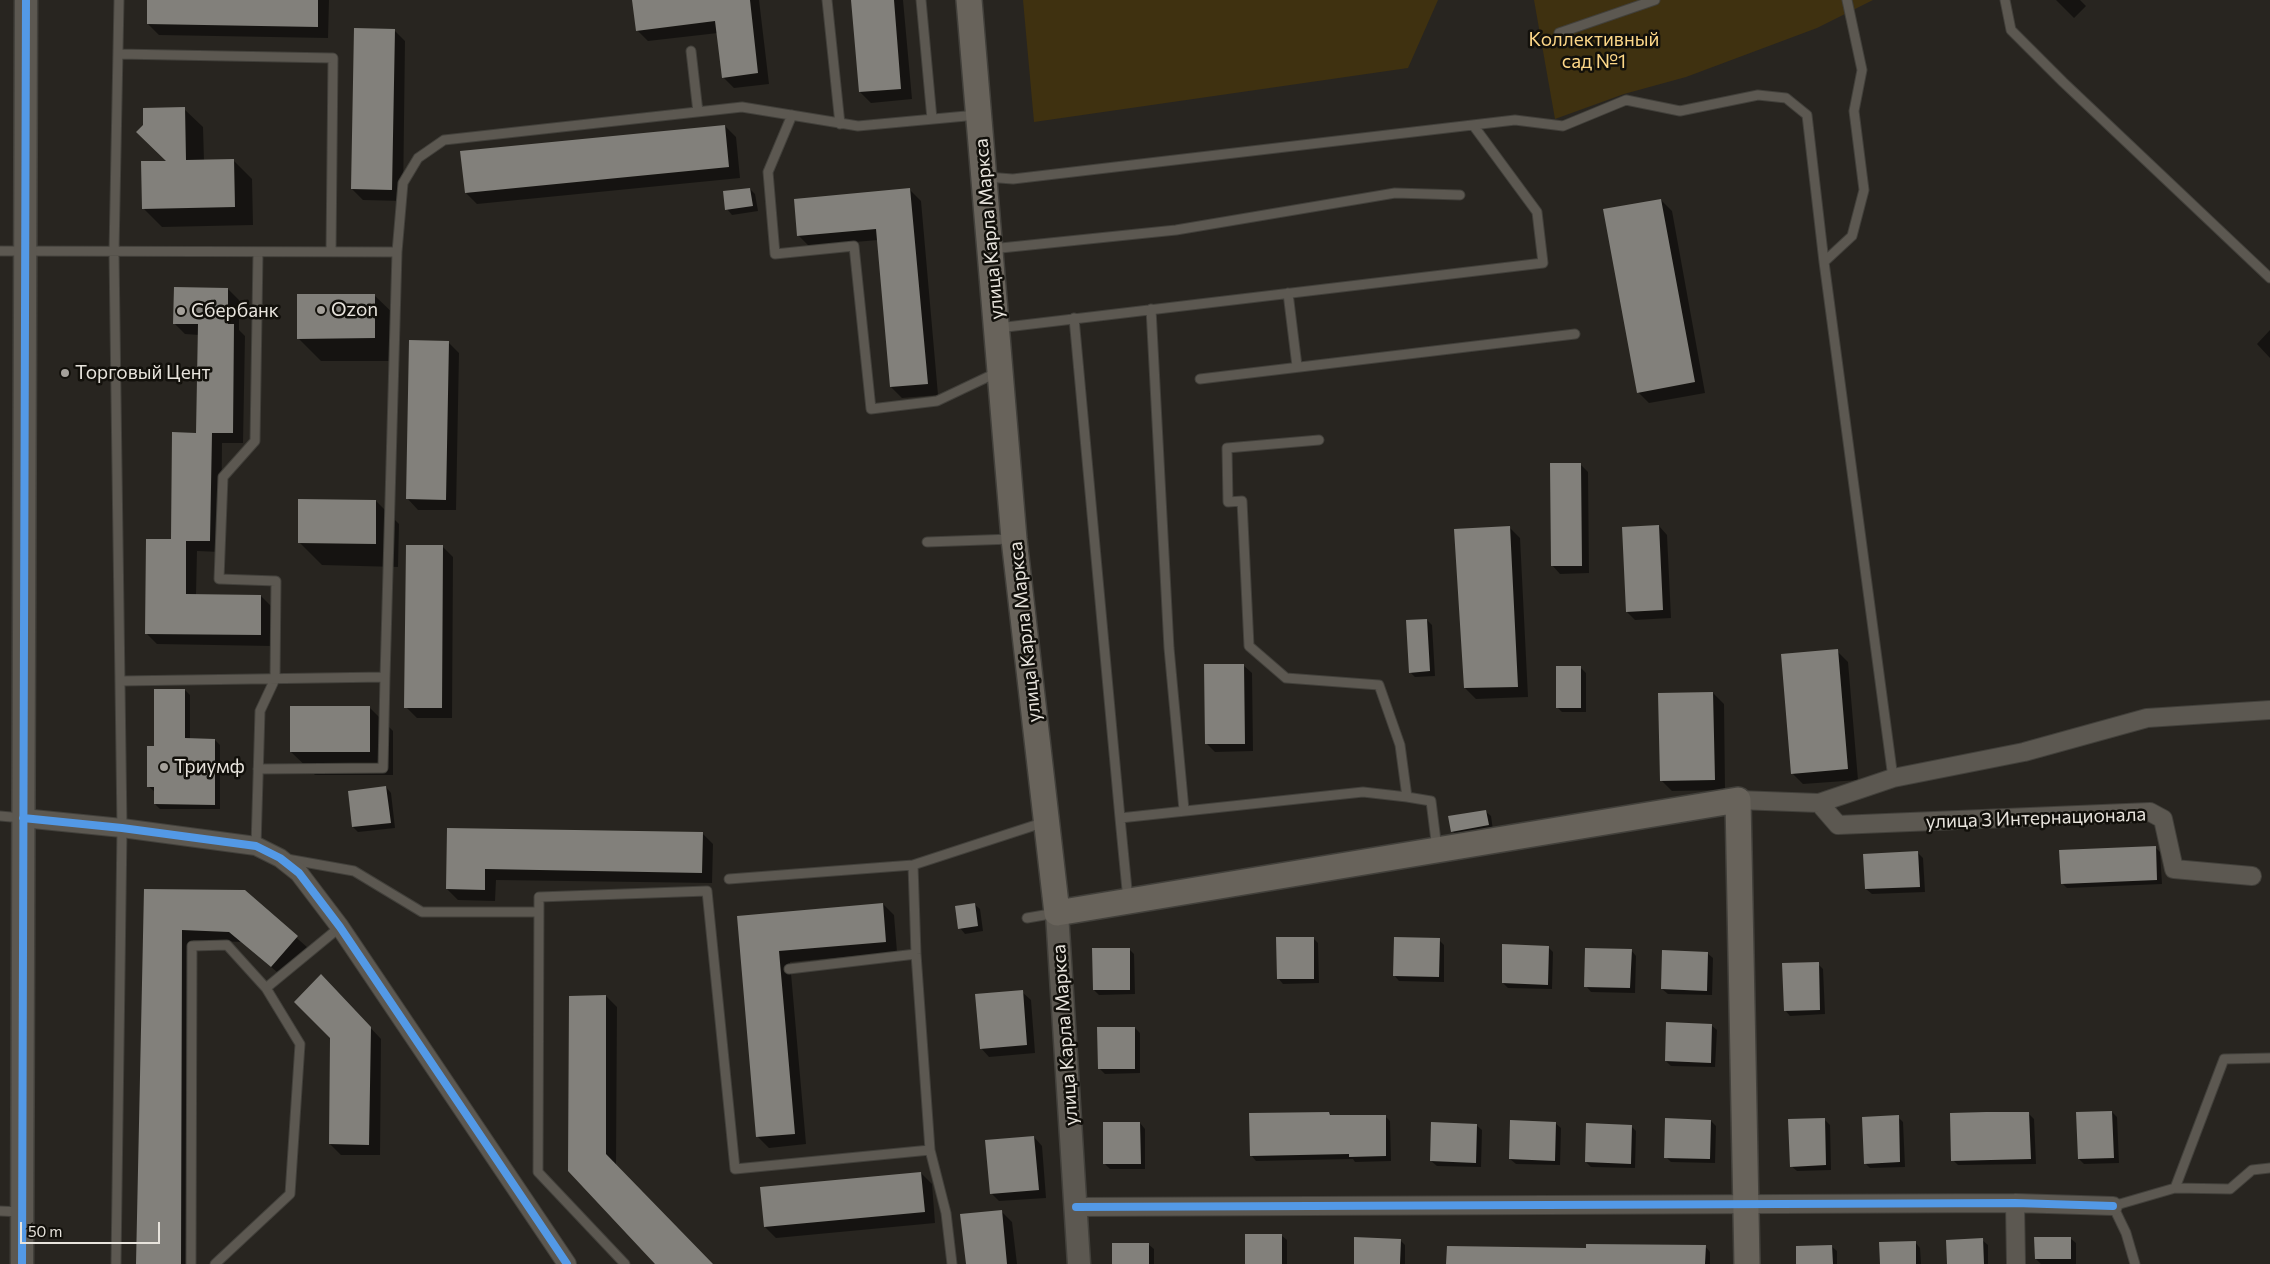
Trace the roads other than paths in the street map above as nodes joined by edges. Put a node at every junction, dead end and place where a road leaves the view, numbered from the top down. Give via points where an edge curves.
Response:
1 (26, 0) edge
2 (119, 0) edge
3 (828, 0) edge
4 (922, 0) edge
5 (969, 0) edge
6 (1655, 0) edge
7 (1847, 0) edge
8 (2005, 0) edge
9 (1559, 33) dead end
10 (691, 51) dead end
11 (118, 54) junction
12 (698, 112) junction
13 (792, 115) junction
14 (979, 115) junction
15 (932, 119) junction
16 (840, 124) junction
17 (1473, 125) junction
18 (984, 177) junction
19 (1460, 196) dead end
20 (990, 249) junction
21 (25, 250) junction
22 (0, 251) edge
23 (114, 252) junction
24 (258, 252) junction
25 (331, 252) junction
26 (397, 252) junction
27 (1824, 262) junction
28 (2270, 278) edge
29 (1288, 293) junction
30 (1151, 309) junction
31 (1074, 318) junction
32 (998, 328) junction
33 (1575, 334) dead end
34 (1297, 366) junction
35 (1001, 371) junction
36 (1200, 379) dead end
37 (1319, 440) dead end
38 (1014, 539) junction
39 (927, 542) dead end
40 (385, 677) junction
41 (275, 679) junction
42 (120, 681) junction
43 (2270, 710) edge
44 (258, 768) junction
45 (1893, 778) junction
46 (1407, 797) junction
47 (1738, 800) junction
48 (1819, 803) junction
49 (1184, 810) junction
50 (0, 816) edge
51 (23, 818) junction
52 (1120, 818) junction
53 (1046, 822) junction
54 (122, 828) junction
55 (256, 846) junction
56 (1437, 850) junction
57 (280, 858) junction
58 (913, 865) junction
59 (2252, 876) dead end
60 (729, 879) dead end
61 (1128, 901) junction
62 (539, 912) junction
63 (1057, 913) junction
64 (1027, 918) dead end
65 (340, 928) junction
66 (916, 954) junction
67 (789, 969) dead end
68 (266, 988) junction
69 (2270, 1058) edge
70 (930, 1150) junction
71 (2270, 1168) edge
72 (2175, 1188) junction
73 (1748, 1203) junction
74 (2015, 1203) junction
75 (2114, 1206) junction
76 (1076, 1207) junction
77 (0, 1211) edge
78 (22, 1212) junction
79 (22, 1264) edge
80 (116, 1264) edge
81 (191, 1264) edge
82 (215, 1264) edge
83 (567, 1264) edge
84 (625, 1264) edge
85 (952, 1264) edge
86 (1079, 1264) edge
87 (1747, 1264) edge
88 (2016, 1264) edge
89 (2135, 1264) edge

1 - 21 street
2 - 11 lane
3 - 16 lane
4 - 15 lane
5 - 14 main road, улица Карла Маркса
6 - 9 lane
7 - 27 lane via 1862,70 1854,111 1864,190 1852,236
8 - 28 lane via 2011,30
10 - 12 lane
11 - 23 lane
11 - 25 lane via 333,58
12 - 13 lane via 742,107
12 - 26 lane via 444,140 418,158 403,183
13 - 16 lane
13 - 35 lane via 768,172 775,254 854,246 871,409 937,402
14 - 15 lane
14 - 18 main road, улица Карла Маркса
15 - 16 lane via 858,126
17 - 18 lane via 1013,179
17 - 27 lane via 1515,120 1563,126 1626,100 1680,110 1758,95 1786,98 1807,115
17 - 29 lane via 1537,212 1543,263
18 - 20 main road, улица Карла Маркса
19 - 20 lane via 1395,192 1176,230
20 - 32 main road, улица Карла Маркса
21 - 22 lane
21 - 23 lane
21 - 51 street
23 - 24 lane
23 - 42 lane
24 - 25 lane
24 - 41 lane via 256,441 222,478 219,579 276,581
25 - 26 lane
26 - 40 lane
27 - 45 lane
29 - 30 lane
29 - 34 lane
30 - 31 lane
30 - 49 lane via 1170,648
31 - 32 lane
31 - 52 lane
32 - 35 main road, улица Карла Маркса
33 - 34 lane
34 - 36 lane
35 - 38 main road, улица Карла Маркса
37 - 46 lane via 1228,448 1228,502 1242,501 1249,646 1286,678 1379,685 1400,745
38 - 39 lane
38 - 53 main road, улица Карла Маркса
40 - 41 lane
40 - 44 lane via 383,768
41 - 42 lane
41 - 44 lane via 260,711
42 - 54 lane
43 - 45 street via 2147,718 2024,752
44 - 55 lane
45 - 48 street
46 - 49 lane via 1363,792
46 - 56 lane via 1431,801
47 - 48 street
47 - 56 main road
47 - 73 main road
48 - 59 street, улица 3 Интернационала via 1838,825 2150,812 2163,819 2174,869
49 - 52 lane
50 - 51 lane
51 - 54 street
51 - 78 street
52 - 61 lane
53 - 58 lane
53 - 63 main road, улица Карла Маркса
54 - 55 street
54 - 80 lane
55 - 57 street
56 - 61 main road
57 - 62 lane via 354,871 422,912
57 - 65 street via 299,873
58 - 60 lane
58 - 66 lane
61 - 63 main road
62 - 70 lane via 539,897 707,891 735,1169
62 - 84 lane via 538,1172
63 - 64 lane
63 - 76 street, улица Карла Маркса
65 - 68 lane
65 - 83 street
66 - 67 lane
66 - 70 lane
68 - 81 lane via 227,945 192,946
68 - 82 lane via 300,1044 290,1194
69 - 72 lane via 2224,1059
70 - 85 lane via 946,1213
71 - 72 lane via 2252,1170 2230,1189
72 - 75 lane
73 - 74 street
73 - 76 street
73 - 87 main road
74 - 75 street
74 - 88 street
75 - 89 lane
76 - 86 street, улица Карла Маркса
77 - 78 lane
78 - 79 street

